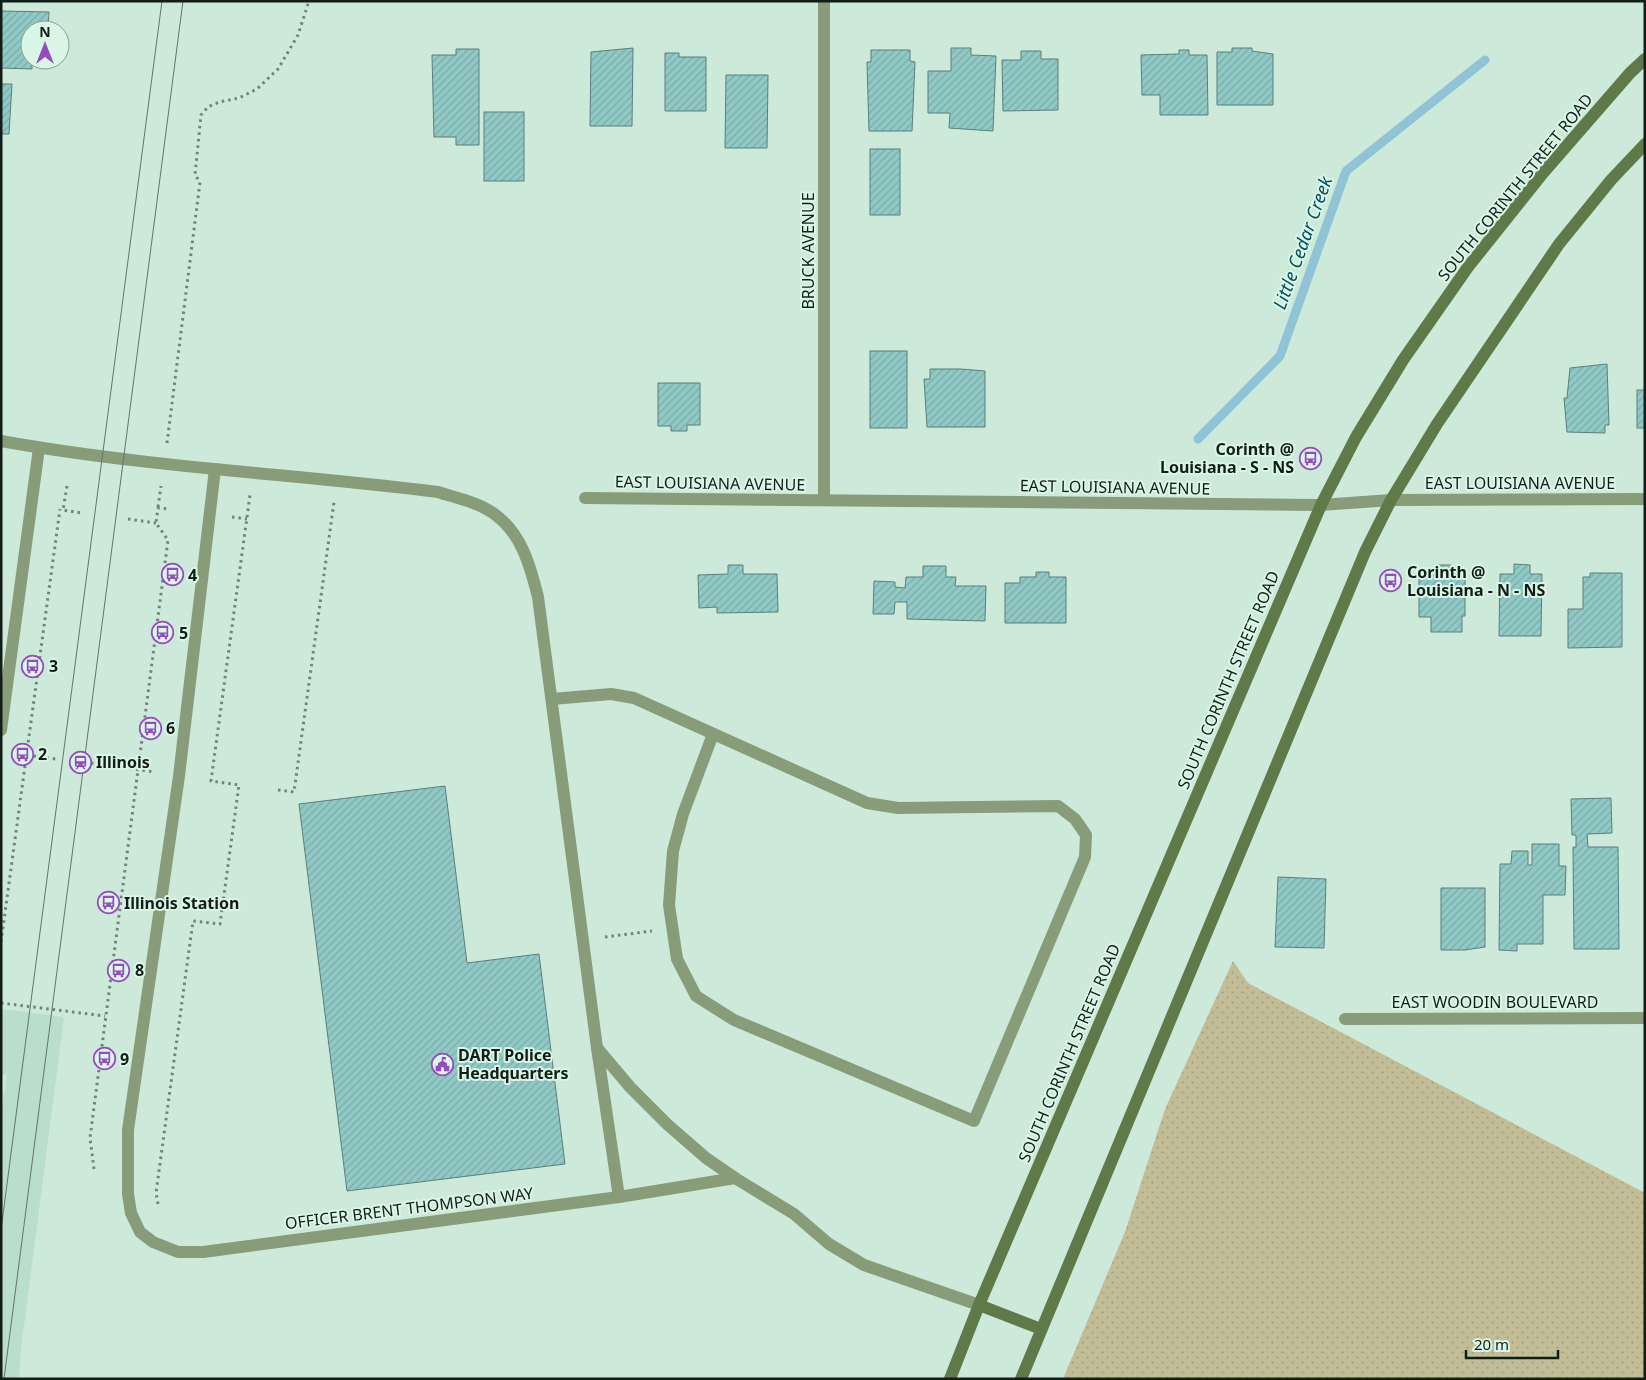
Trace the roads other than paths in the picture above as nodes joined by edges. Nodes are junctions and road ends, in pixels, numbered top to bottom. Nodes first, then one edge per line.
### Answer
1 (824, 1) edge
2 (1645, 59) edge
3 (1645, 144) edge
4 (1, 442) edge
5 (39, 448) junction
6 (215, 469) junction
7 (585, 498) dead end
8 (1645, 499) edge
9 (824, 500) junction
10 (1391, 500) junction
11 (1321, 506) junction
12 (552, 699) junction
13 (1, 730) edge
14 (713, 734) junction
15 (1645, 1018) edge
16 (1345, 1019) dead end
17 (597, 1048) junction
18 (735, 1178) junction
19 (619, 1197) junction
20 (980, 1305) junction
21 (1041, 1329) junction
22 (950, 1379) edge
23 (1021, 1379) edge

1 - 9 street, BRUCK AVENUE
2 - 11 main road, SOUTH CORINTH STREET ROAD
3 - 10 main road
4 - 5 street
5 - 6 street
5 - 13 street
6 - 12 street
6 - 19 street, OFFICER BRENT THOMPSON WAY
7 - 9 street, EAST LOUISIANA AVENUE
8 - 10 street, EAST LOUISIANA AVENUE
9 - 11 street, EAST LOUISIANA AVENUE
10 - 11 street, EAST LOUISIANA AVENUE
10 - 21 main road
11 - 20 main road, SOUTH CORINTH STREET ROAD
12 - 14 street
12 - 17 street
14 - 14 street
15 - 16 street, EAST WOODIN BOULEVARD
17 - 18 street
17 - 19 street
18 - 19 street, OFFICER BRENT THOMPSON WAY
18 - 20 street
20 - 21 main road
20 - 22 main road, SOUTH CORINTH STREET ROAD
21 - 23 main road

